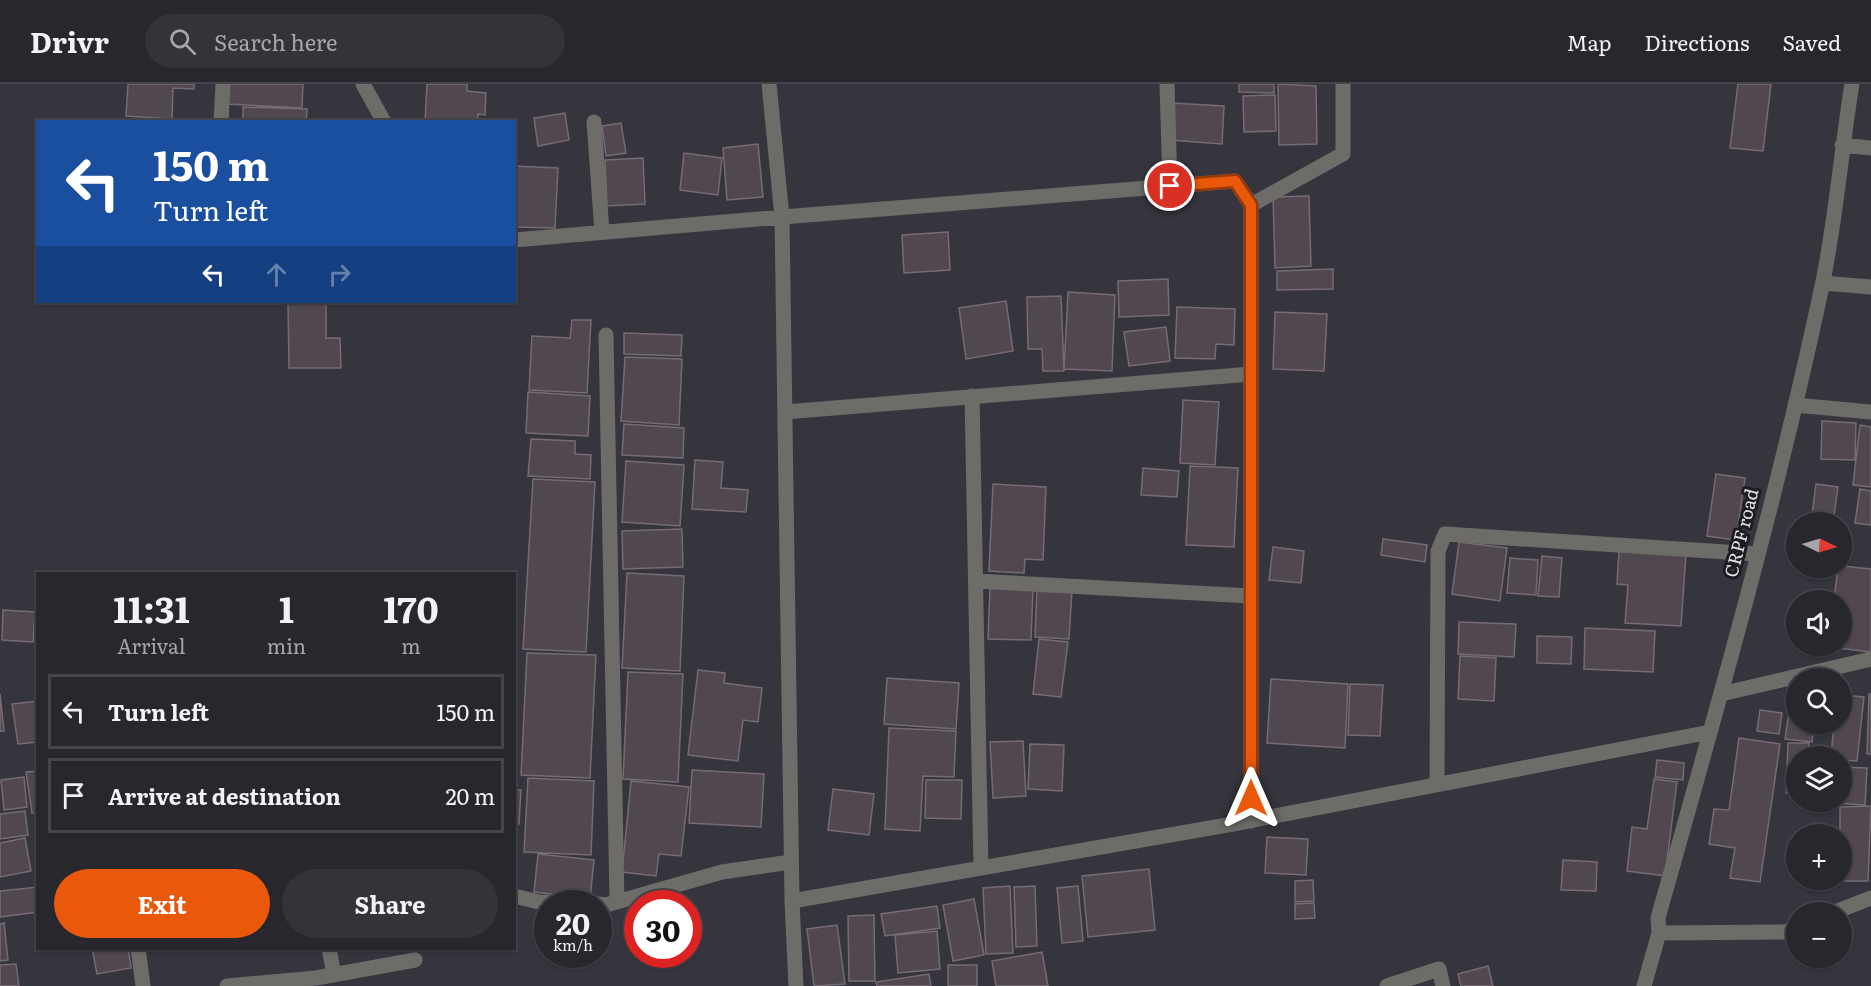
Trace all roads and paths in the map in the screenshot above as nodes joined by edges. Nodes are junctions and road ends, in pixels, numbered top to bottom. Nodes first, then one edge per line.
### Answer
1 (223, 84) edge
2 (363, 84) edge
3 (769, 84) edge
4 (1167, 84) edge
5 (1343, 84) edge
6 (1852, 84) edge
7 (221, 120) edge
8 (383, 120) edge
9 (594, 122) dead end
10 (1842, 145) junction
11 (1871, 148) edge
12 (1170, 186) junction
13 (1251, 205) junction
14 (782, 217) junction
15 (602, 232) junction
16 (516, 240) edge
17 (1822, 283) junction
18 (1871, 287) edge
19 (606, 334) dead end
20 (1251, 374) junction
21 (972, 396) junction
22 (1795, 405) junction
23 (785, 412) junction
24 (1871, 412) edge
25 (1757, 554) junction
26 (976, 581) junction
27 (1251, 596) junction
28 (1871, 659) edge
29 (1721, 694) junction
30 (1710, 732) junction
31 (1437, 784) junction
32 (1251, 821) junction
33 (791, 862) junction
34 (981, 868) junction
35 (516, 896) edge
36 (1871, 898) edge
37 (534, 901) edge
38 (792, 901) junction
39 (617, 902) junction
40 (612, 903) edge
41 (1852, 905) edge
42 (1786, 932) edge
43 (1659, 933) junction
44 (138, 950) edge
45 (329, 950) edge
46 (415, 960) dead end
47 (334, 975) junction
48 (142, 986) edge
49 (227, 986) edge
50 (796, 986) edge
51 (1387, 986) edge
52 (1443, 986) edge
53 (1644, 986) edge

1 - 7 street
2 - 8 street
3 - 14 street
4 - 12 street
5 - 13 street
6 - 10 street, CRPF road
9 - 15 street
10 - 11 street
10 - 17 street, CRPF road
12 - 13 street
12 - 14 street
13 - 20 street
14 - 15 street
14 - 23 street
15 - 16 street
17 - 18 street
17 - 22 street, CRPF road
19 - 39 street
20 - 21 street
20 - 27 street
21 - 23 street
21 - 26 street
22 - 24 street
22 - 25 street, CRPF road
23 - 33 street
25 - 29 street, CRPF road
25 - 31 street
26 - 27 street
26 - 34 street
27 - 32 street
28 - 29 street
29 - 30 street, CRPF road
30 - 31 street
30 - 43 street, CRPF road
31 - 32 street
32 - 34 street
33 - 38 street
33 - 39 street
34 - 38 street
35 - 37 street
36 - 41 street
38 - 50 street
39 - 40 street
42 - 43 street
43 - 53 street, CRPF road
44 - 48 street
45 - 47 street
46 - 47 street
47 - 49 street
51 - 52 street

